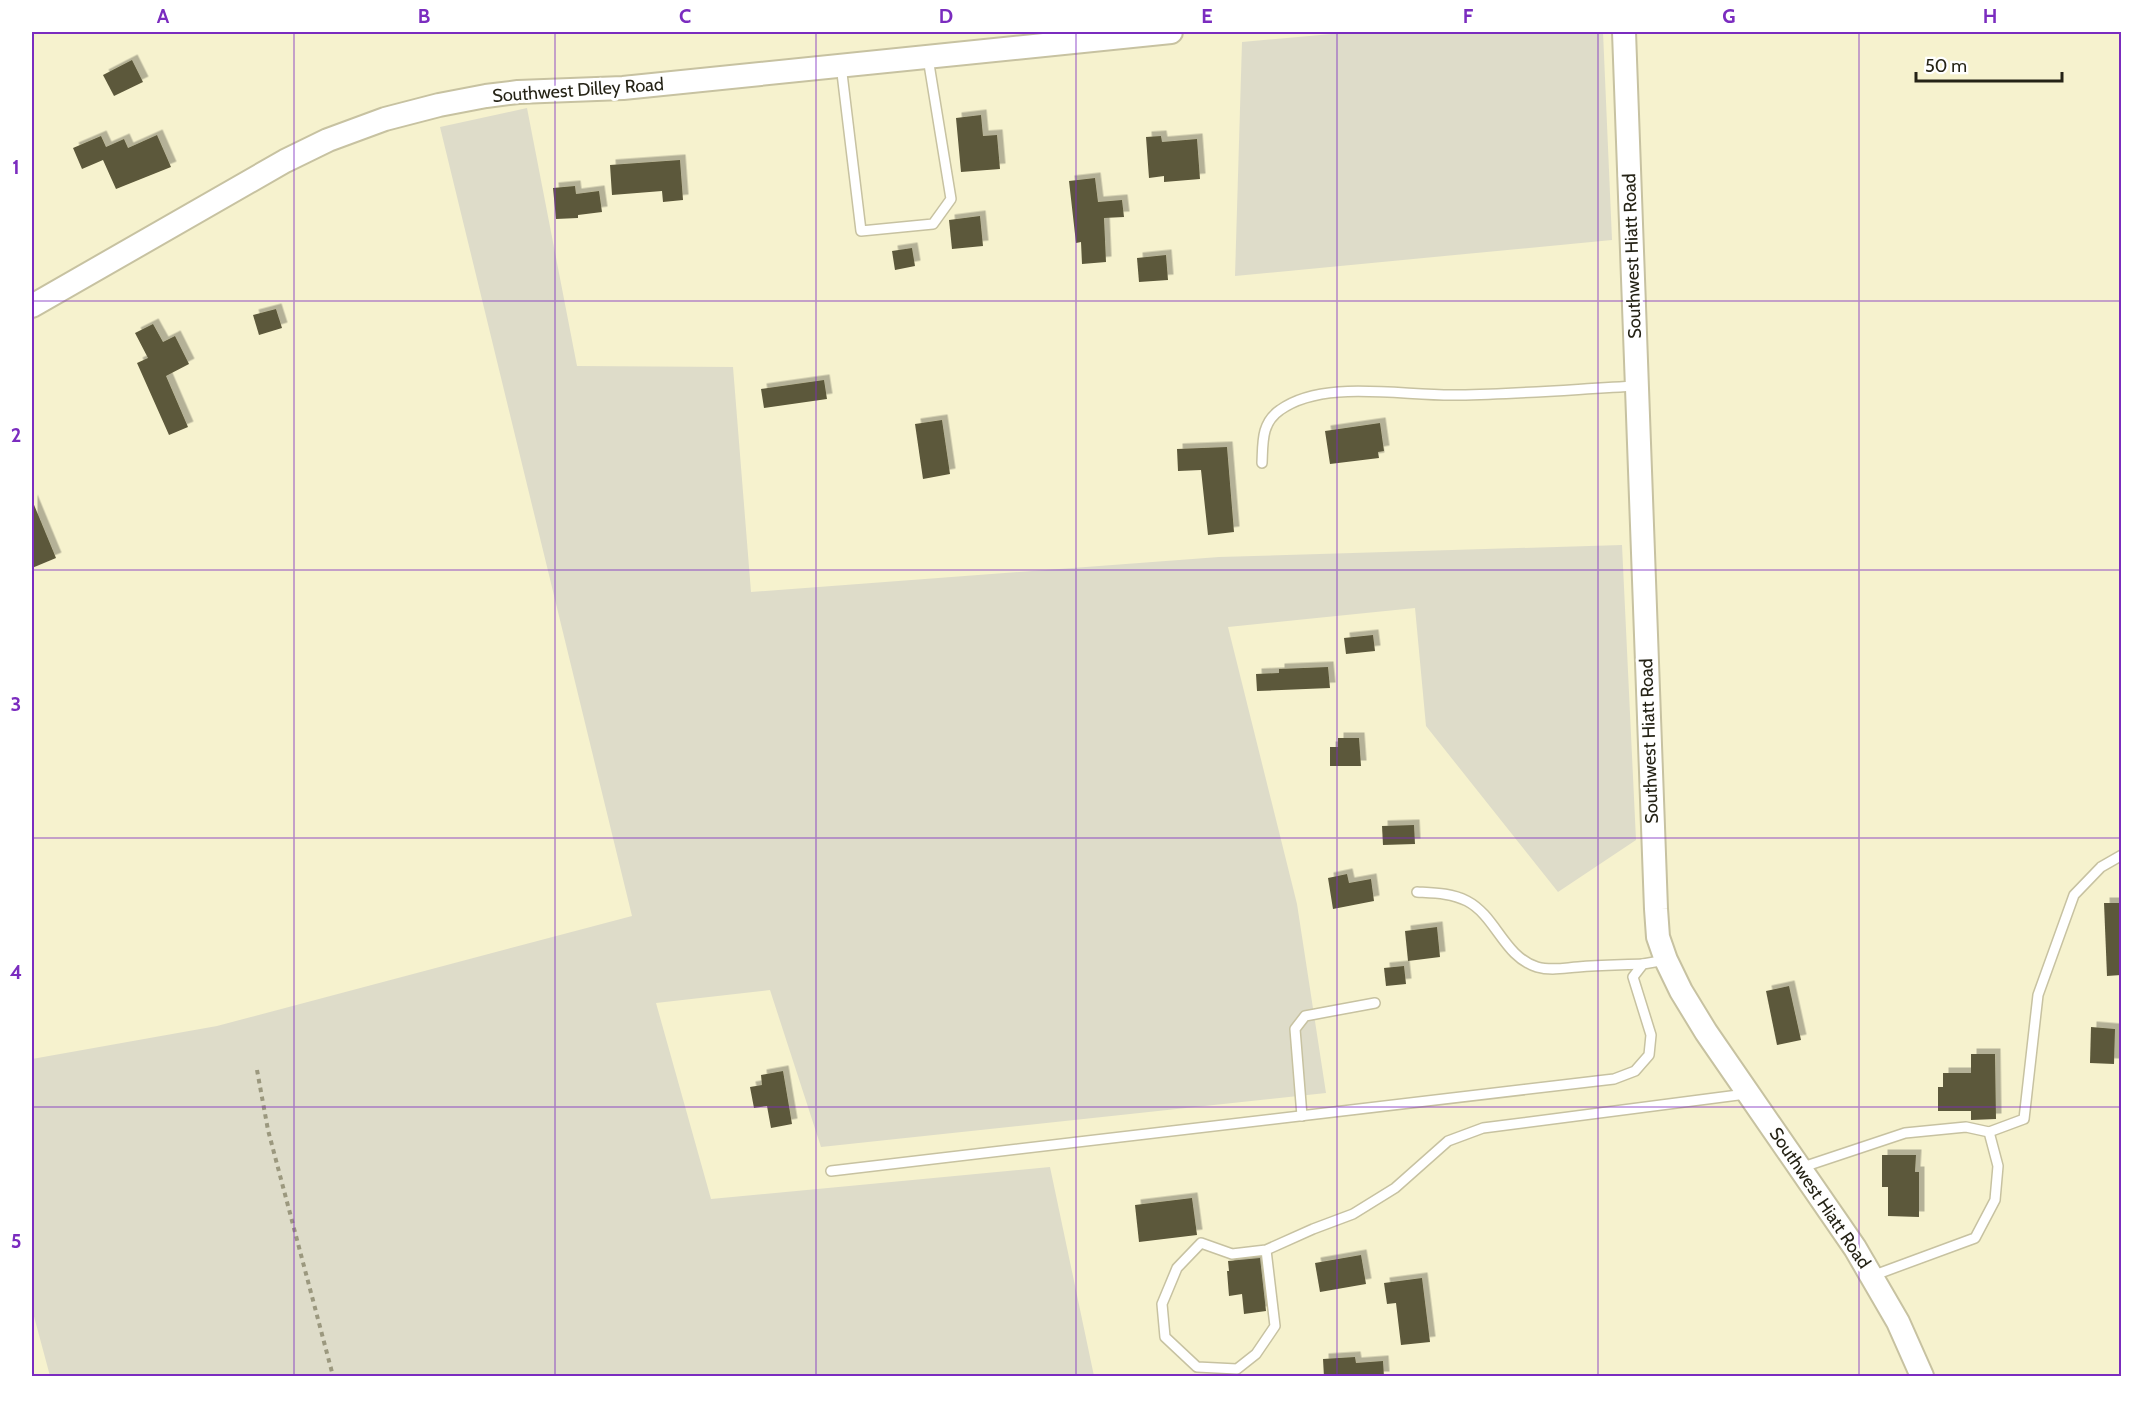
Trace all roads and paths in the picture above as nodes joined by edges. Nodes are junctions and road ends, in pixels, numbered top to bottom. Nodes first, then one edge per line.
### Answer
1 (1171, 32) edge
2 (1624, 32) edge
3 (928, 56) junction
4 (841, 65) junction
5 (32, 306) edge
6 (1637, 386) junction
7 (1262, 463) dead end
8 (2121, 855) edge
9 (1417, 892) dead end
10 (1666, 960) junction
11 (1643, 964) junction
12 (1375, 1003) dead end
13 (257, 1070) dead end
14 (1749, 1093) junction
15 (1302, 1116) junction
16 (1989, 1132) junction
17 (1800, 1168) junction
18 (831, 1172) dead end
19 (1266, 1250) junction
20 (1872, 1276) junction
21 (333, 1377) edge
22 (1922, 1377) edge

1 - 3 street, Southwest Dilley Road
2 - 6 street, Southwest Hiatt Road
3 - 4 street, Southwest Dilley Road
3 - 4 lane
4 - 5 street, Southwest Dilley Road
6 - 7 lane
6 - 10 street, Southwest Hiatt Road
8 - 16 lane
9 - 11 lane
10 - 11 lane
10 - 14 street, Southwest Hiatt Road
11 - 15 lane
12 - 15 lane
13 - 21 path
14 - 17 street, Southwest Hiatt Road
14 - 19 lane
15 - 18 lane
16 - 17 lane
16 - 20 lane
17 - 20 street, Southwest Hiatt Road
19 - 19 lane
20 - 22 street, Southwest Hiatt Road

